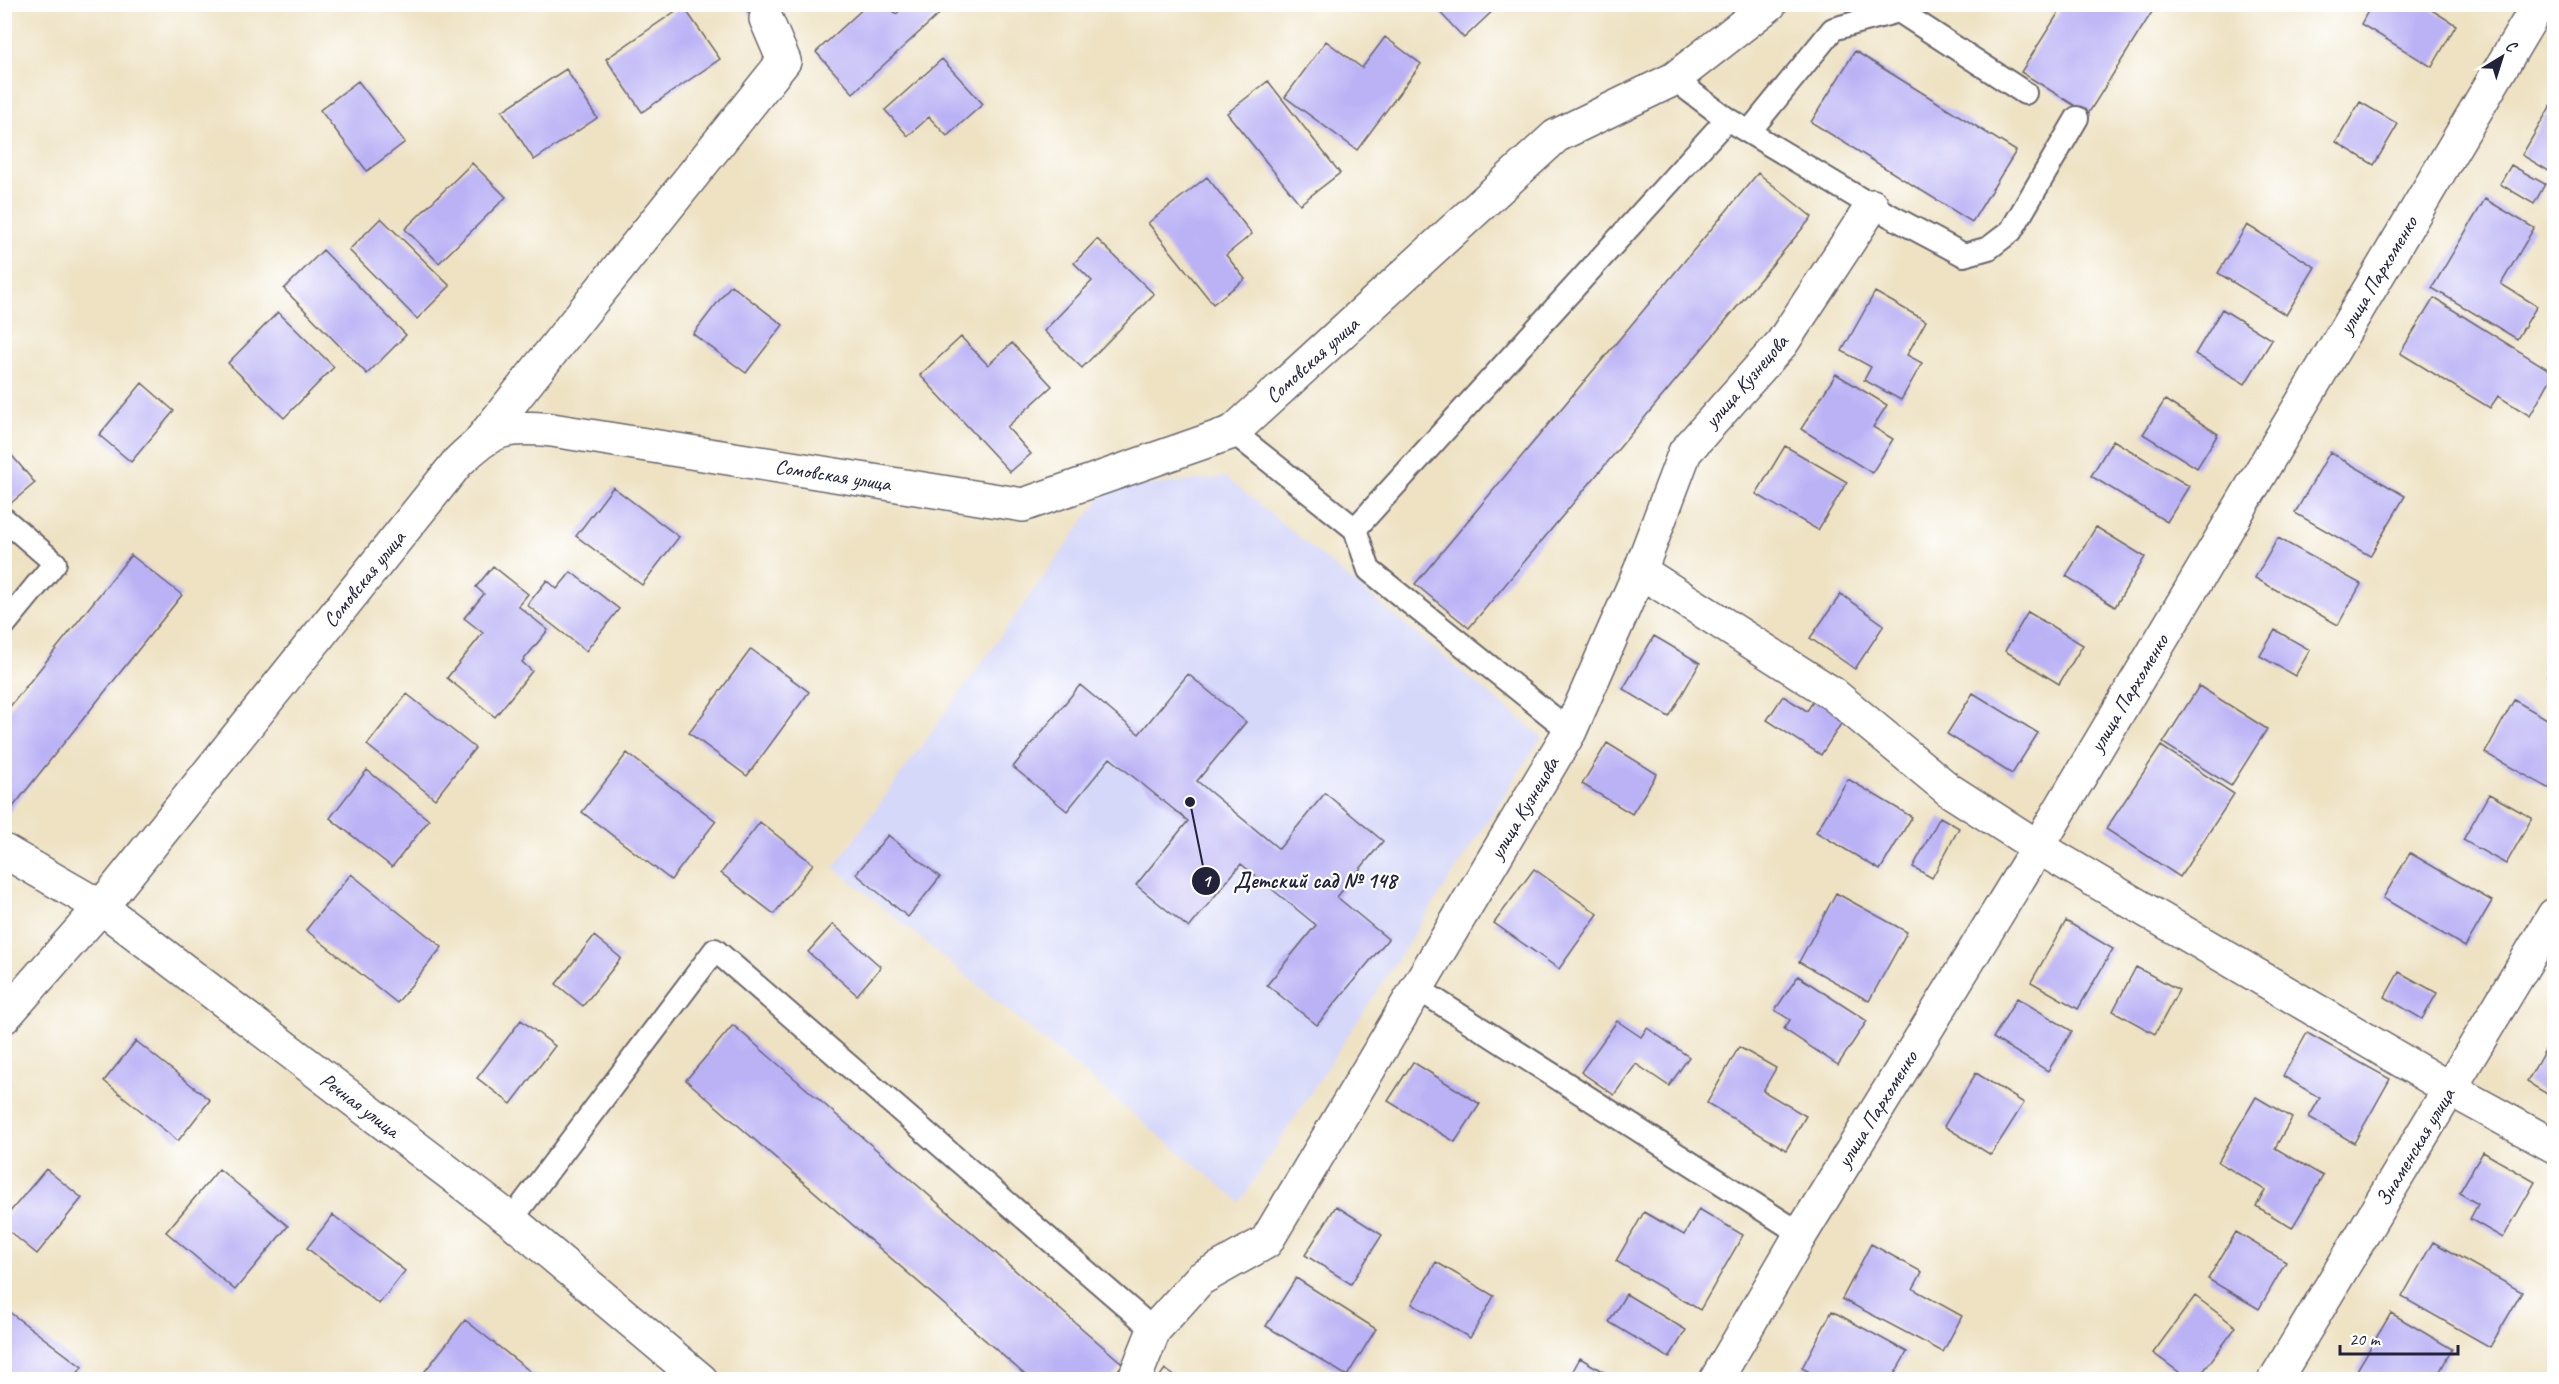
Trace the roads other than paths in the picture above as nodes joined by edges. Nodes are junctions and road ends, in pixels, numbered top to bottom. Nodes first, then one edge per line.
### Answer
1 (1770, 4) edge
2 (2538, 4) edge
3 (765, 19) dead end
4 (1674, 79) junction
5 (2025, 93) dead end
6 (2077, 118) dead end
7 (1728, 119) junction
8 (1749, 132) junction
9 (1872, 206) junction
10 (526, 383) junction
11 (526, 428) junction
12 (1233, 432) junction
13 (481, 440) junction
14 (4, 519) edge
15 (1355, 529) junction
16 (1640, 571) junction
17 (4, 625) edge
18 (1570, 731) junction
19 (2038, 847) junction
20 (4, 851) edge
21 (101, 907) junction
22 (2554, 915) edge
23 (1417, 988) junction
24 (4, 1017) edge
25 (2450, 1089) junction
26 (2554, 1146) edge
27 (511, 1220) junction
28 (1801, 1234) junction
29 (1154, 1330) junction
30 (701, 1380) edge
31 (1134, 1380) edge
32 (1716, 1380) edge
33 (2275, 1380) edge

1 - 4 street, Сомовская улица
2 - 19 street, улица Пархоменко
3 - 10 street
4 - 7 lane
4 - 12 street, Сомовская улица
5 - 8 lane
6 - 9 lane
7 - 8 lane
7 - 15 lane
8 - 9 lane
9 - 16 street, улица Кузнецова
10 - 11 street
10 - 13 street
11 - 12 street, Сомовская улица
11 - 13 street, Сомовская улица
12 - 15 lane
13 - 21 street, Сомовская улица
14 - 17 lane
15 - 18 lane
16 - 18 street, улица Кузнецова
16 - 19 street
18 - 23 street, улица Кузнецова
19 - 25 street
19 - 28 street, улица Пархоменко
20 - 21 street, Речная улица
21 - 24 street, Сомовская улица
21 - 27 street, Речная улица
22 - 25 street, Знаменская улица
23 - 28 lane
23 - 29 street, улица Кузнецова
25 - 26 street
25 - 33 street, Знаменская улица
27 - 29 lane
27 - 30 street, Речная улица
28 - 32 street, улица Пархоменко
29 - 31 street, улица Кузнецова

